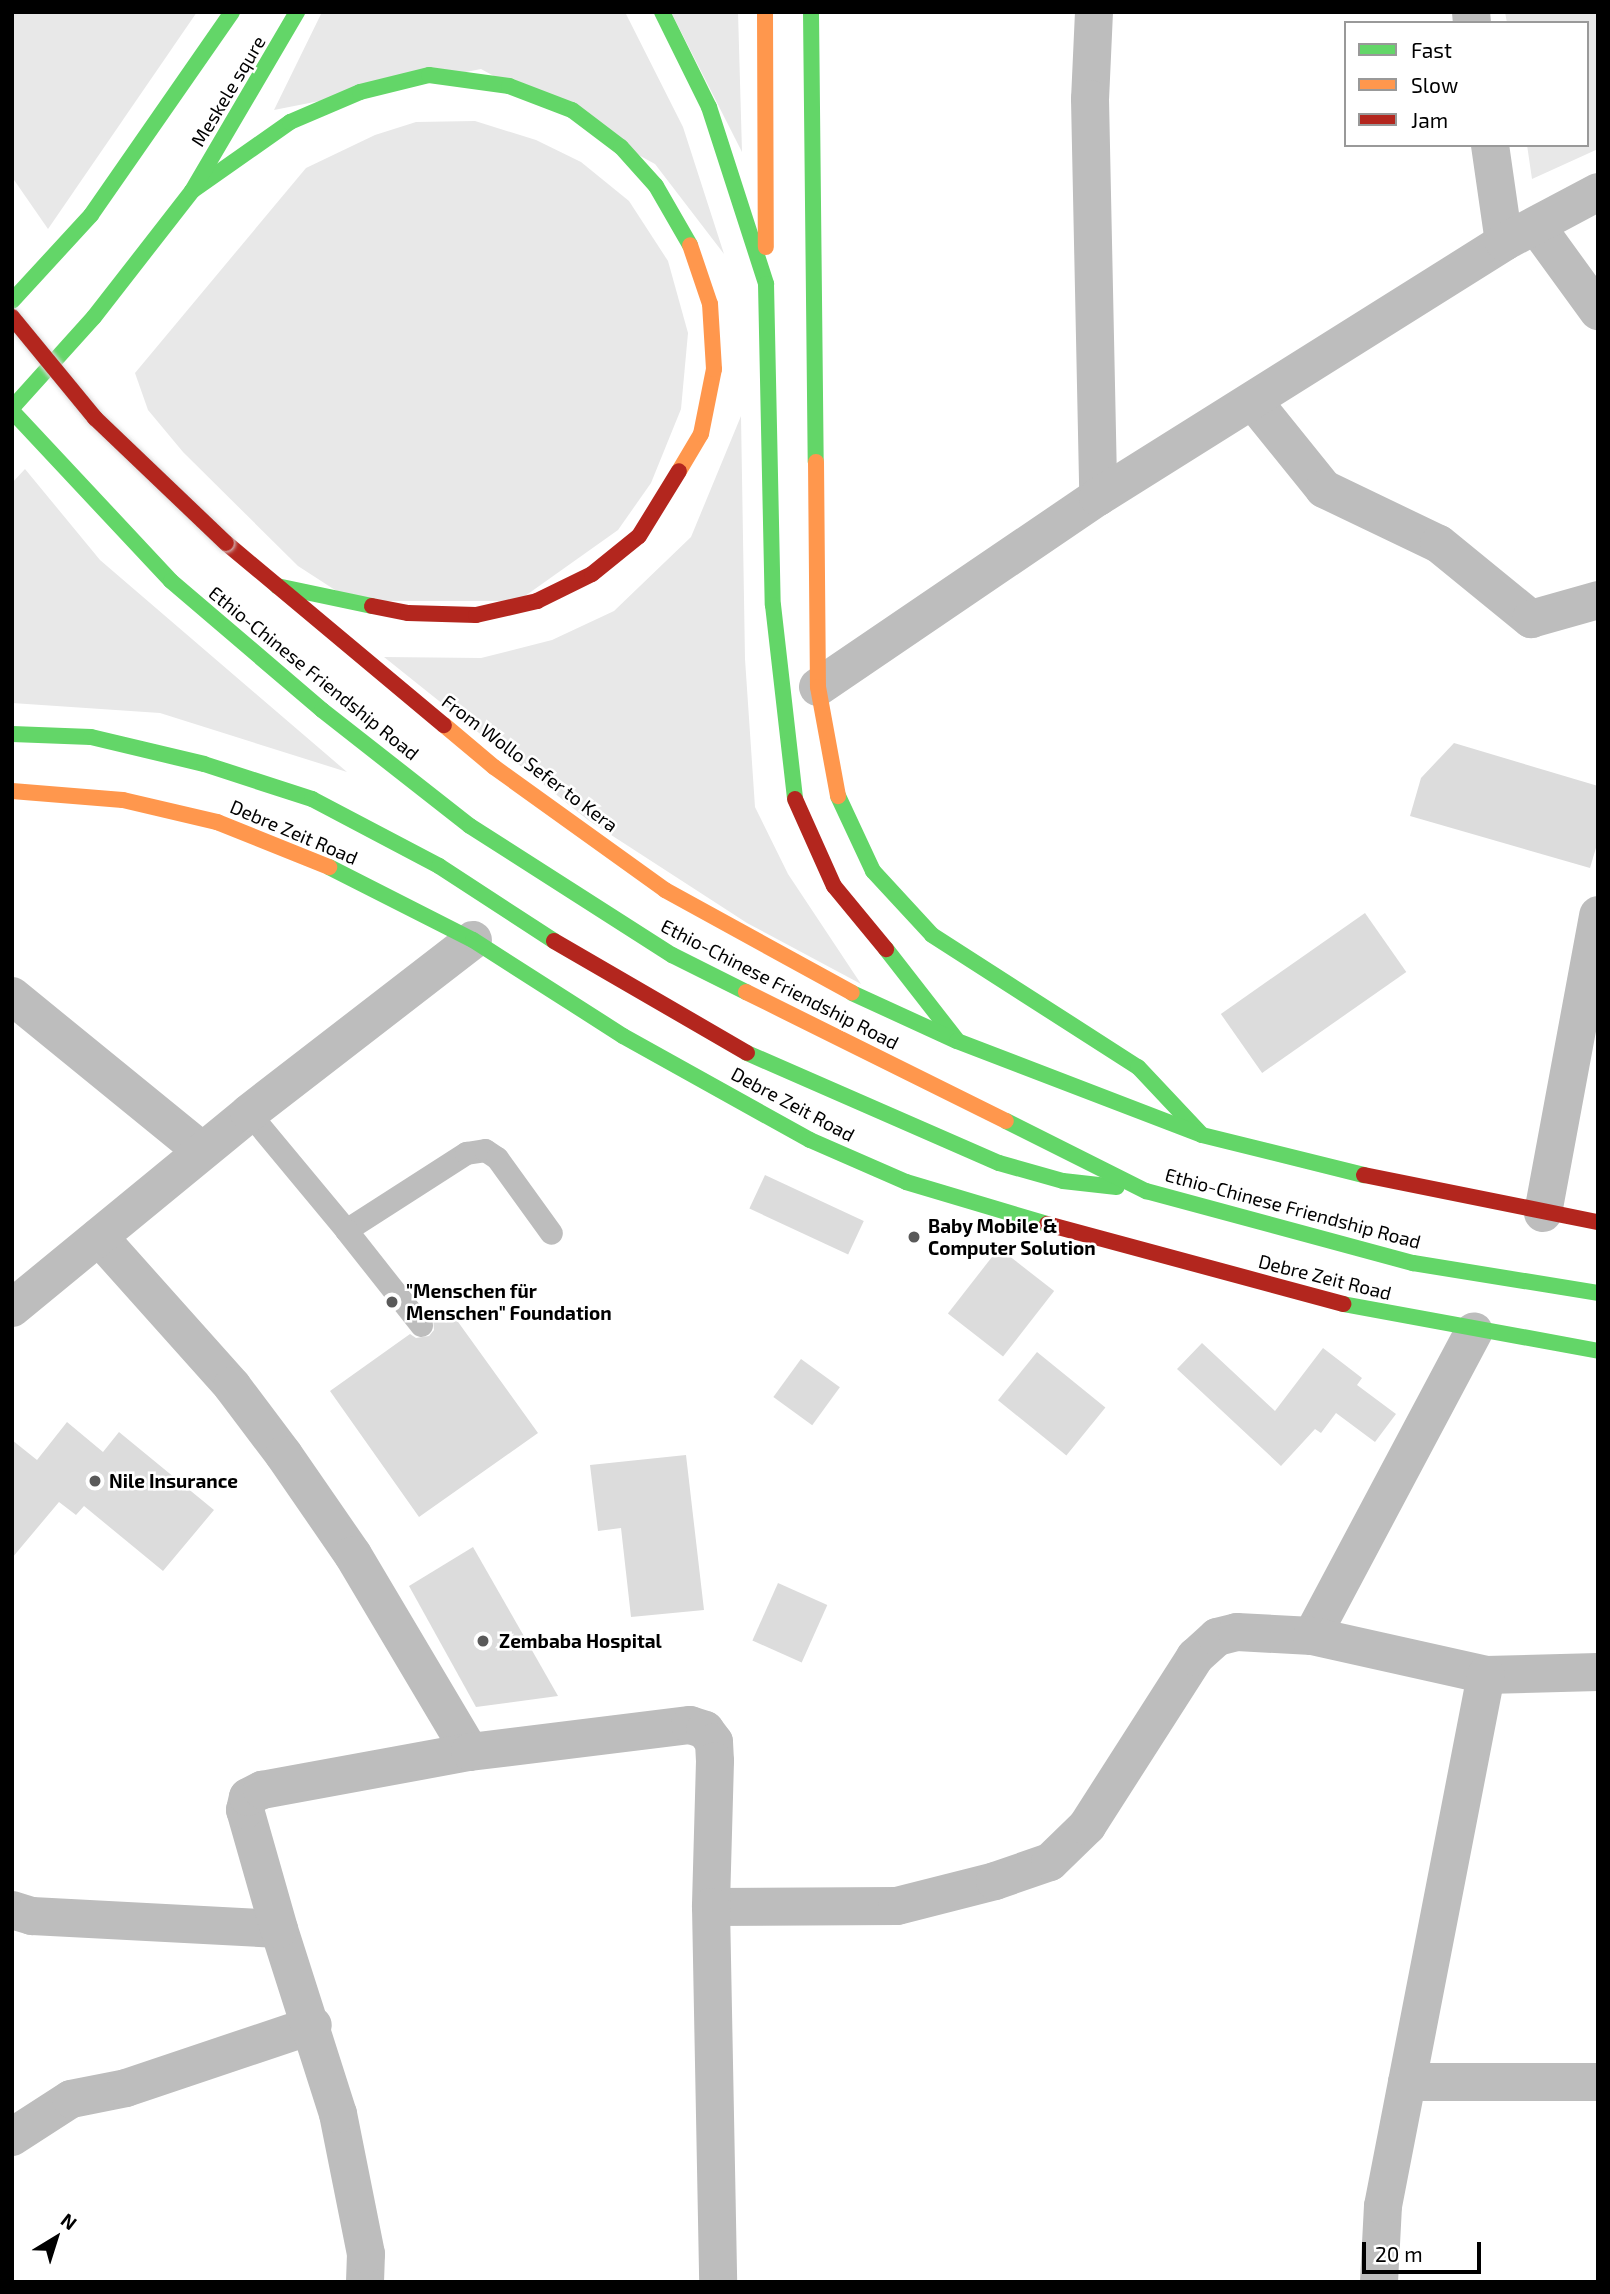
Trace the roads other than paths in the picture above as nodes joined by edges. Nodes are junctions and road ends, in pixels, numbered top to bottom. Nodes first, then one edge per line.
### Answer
1 (232, 12) edge
2 (297, 12) edge
3 (662, 12) edge
4 (765, 12) edge
5 (811, 12) edge
6 (1094, 12) edge
7 (1491, 147) edge
8 (192, 191) junction
9 (1598, 192) edge
10 (1520, 234) junction
11 (766, 285) junction
12 (12, 302) edge
13 (1598, 311) edge
14 (12, 317) edge
15 (1253, 401) junction
16 (12, 410) edge
17 (1098, 497) junction
18 (276, 585) junction
19 (1598, 600) edge
20 (818, 687) junction
21 (12, 734) edge
22 (12, 791) edge
23 (1598, 915) edge
24 (474, 940) junction
25 (12, 996) edge
26 (957, 1041) junction
27 (250, 1113) junction
28 (1202, 1135) junction
29 (202, 1152) junction
30 (1146, 1191) junction
31 (1543, 1213) junction
32 (1598, 1222) edge
33 (346, 1230) junction
34 (551, 1233) dead end
35 (99, 1237) junction
36 (1598, 1293) edge
37 (14, 1303) edge
38 (421, 1325) dead end
39 (1474, 1331) junction
40 (1598, 1351) edge
41 (1312, 1636) junction
42 (1598, 1672) edge
43 (1486, 1675) junction
44 (470, 1752) junction
45 (711, 1907) junction
46 (12, 1910) edge
47 (279, 1929) junction
48 (313, 2025) junction
49 (1407, 2082) junction
50 (1598, 2082) edge
51 (12, 2137) edge
52 (365, 2282) edge
53 (718, 2282) edge
54 (1378, 2282) edge

1 - 12 main road
2 - 8 main road, Meskele squre
3 - 11 main road
4 - 11 main road
5 - 20 main road
6 - 17 street
7 - 10 street
8 - 16 main road
8 - 18 main road
9 - 10 street
10 - 13 street
10 - 15 street
11 - 26 main road
14 - 18 main road, From Wollo Sefer to Kera, bridge
15 - 17 street
15 - 19 street
16 - 30 main road, Ethio-Chinese Friendship Road
17 - 20 street
18 - 26 main road, From Wollo Sefer to Kera
20 - 28 main road
21 - 30 main road
22 - 24 main road, Debre Zeit Road
23 - 31 street
24 - 27 street
24 - 39 main road, Debre Zeit Road
25 - 29 street
26 - 28 main road, From Wollo Sefer to Kera
27 - 29 street
27 - 33 lane
28 - 31 main road
29 - 35 street
30 - 36 main road, Ethio-Chinese Friendship Road
31 - 32 main road
33 - 34 lane
33 - 38 lane
35 - 37 street
35 - 44 street
39 - 40 main road, Debre Zeit Road
39 - 41 street
41 - 43 street
41 - 45 street
42 - 43 street
43 - 49 street
44 - 45 street
44 - 47 street
45 - 53 street
46 - 47 street
47 - 48 street
48 - 51 street
48 - 52 street
49 - 50 street
49 - 54 street

